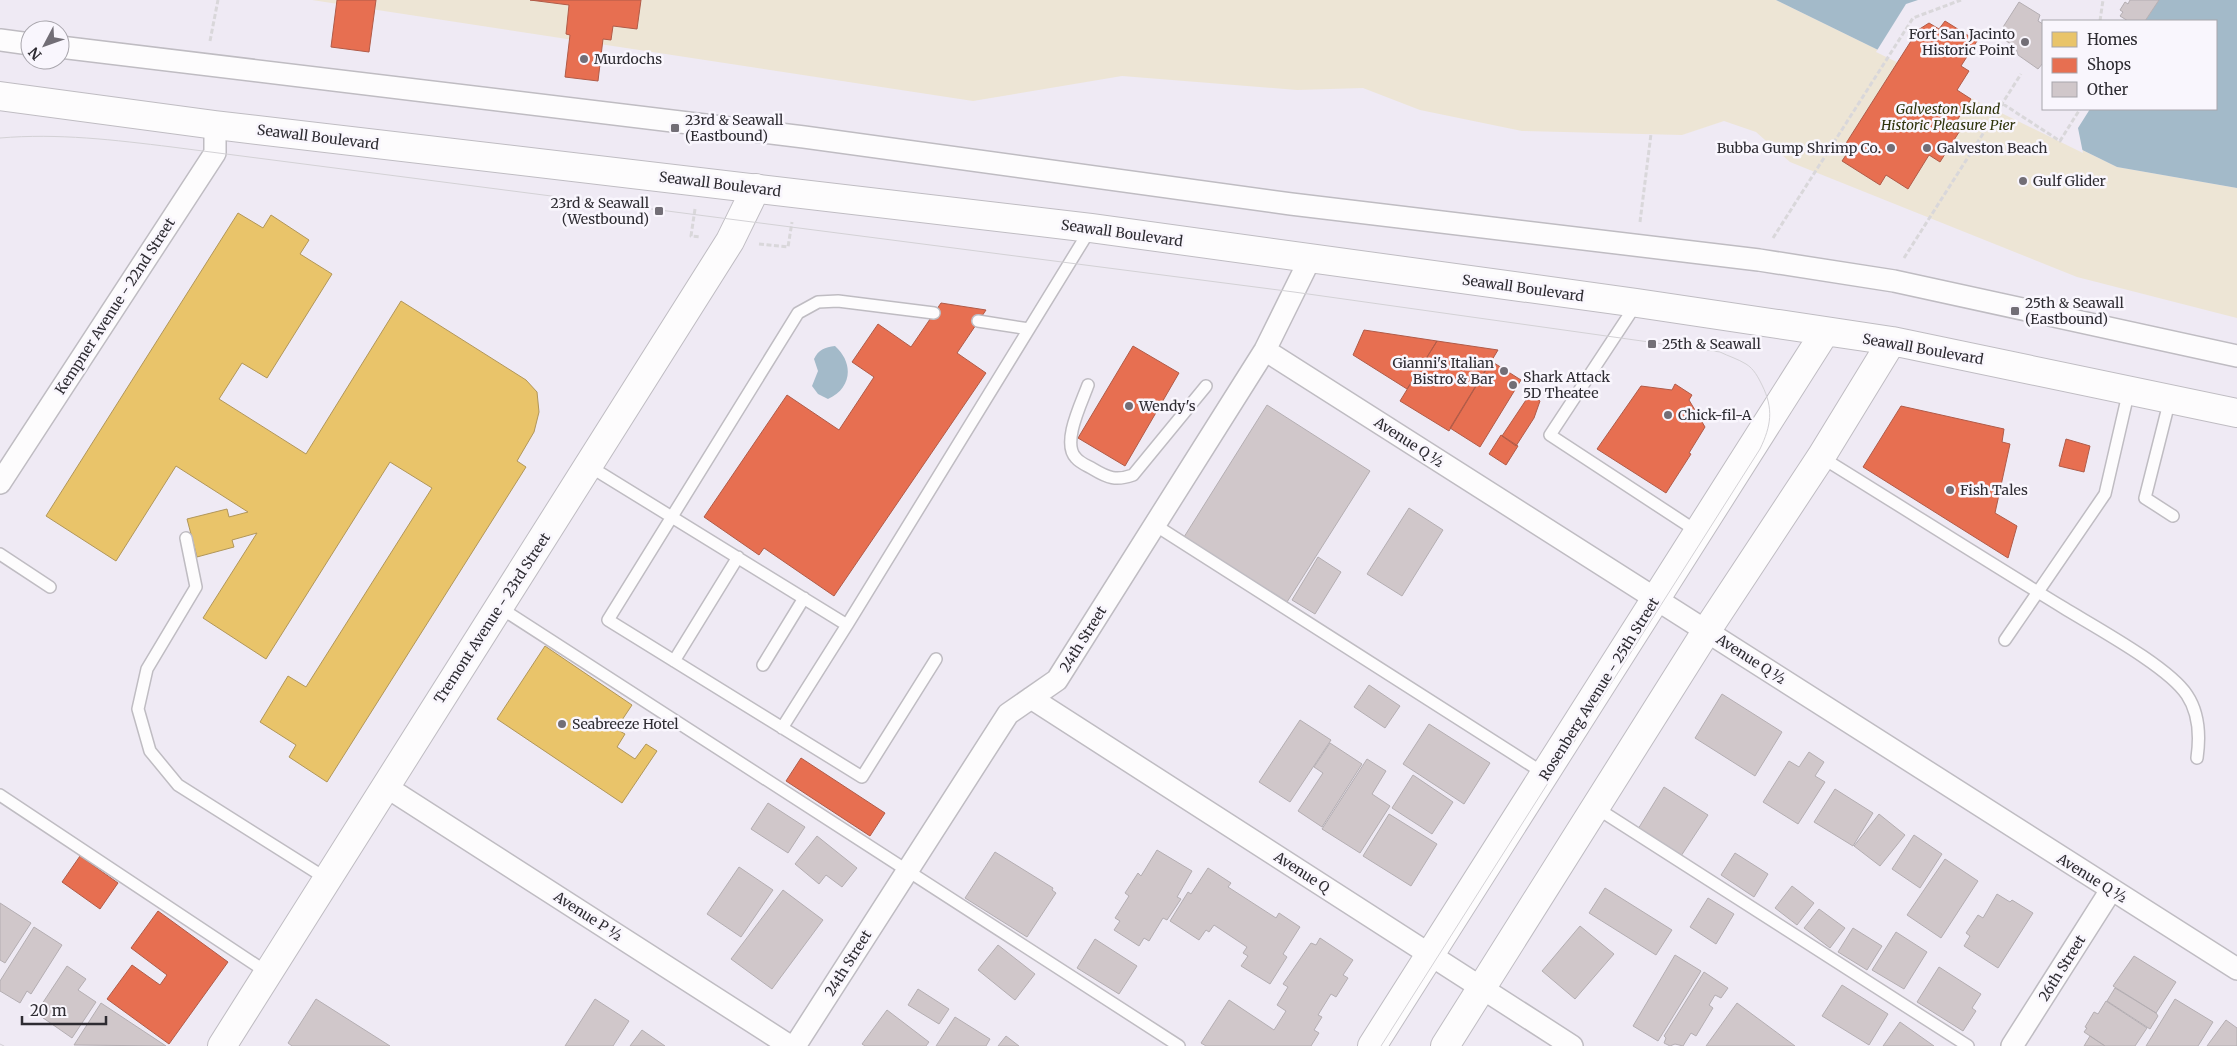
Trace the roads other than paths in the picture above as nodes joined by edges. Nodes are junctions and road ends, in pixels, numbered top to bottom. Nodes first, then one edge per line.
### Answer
1 (0, 40) edge
2 (20, 43) edge
3 (70, 49) edge
4 (0, 96) edge
5 (215, 125) junction
6 (756, 188) junction
7 (1091, 228) junction
8 (1310, 259) junction
9 (1636, 304) junction
10 (934, 312) dead end
11 (978, 321) dead end
12 (1029, 329) junction
13 (1825, 332) junction
14 (1892, 341) junction
15 (1265, 350) junction
16 (2237, 356) edge
17 (1088, 385) dead end
18 (1206, 386) dead end
19 (2129, 390) junction
20 (2170, 398) junction
21 (2237, 413) edge
22 (1821, 457) junction
23 (589, 466) junction
24 (0, 483) edge
25 (672, 516) junction
26 (2173, 516) dead end
27 (1155, 525) junction
28 (1698, 532) junction
29 (186, 538) dead end
30 (0, 554) edge
31 (738, 557) junction
32 (50, 587) dead end
33 (2039, 593) junction
34 (804, 598) junction
35 (1656, 599) junction
36 (499, 607) junction
37 (847, 625) junction
38 (1707, 630) junction
39 (2005, 640) dead end
40 (936, 659) dead end
41 (674, 661) junction
42 (763, 665) dead end
43 (1032, 698) junction
44 (782, 728) junction
45 (2196, 758) dead end
46 (1545, 774) junction
47 (385, 786) junction
48 (0, 795) edge
49 (1595, 806) junction
50 (907, 870) junction
51 (327, 879) junction
52 (2111, 890) junction
53 (1430, 954) junction
54 (2237, 969) edge
55 (268, 973) junction
56 (1482, 989) junction
57 (222, 1046) edge
58 (790, 1046) edge
59 (795, 1046) edge
60 (1179, 1046) edge
61 (1372, 1046) edge
62 (1445, 1046) edge
63 (1572, 1046) edge
64 (1968, 1046) edge
65 (2012, 1046) edge

1 - 2 street
3 - 16 street
4 - 5 main road, Seawall Boulevard
5 - 6 main road, Seawall Boulevard
5 - 24 street, Kempner Avenue - 22nd Street
6 - 7 main road, Seawall Boulevard
6 - 23 main road, Tremont Avenue - 23rd Street
7 - 8 main road, Seawall Boulevard
7 - 12 lane
8 - 9 main road, Seawall Boulevard
8 - 15 street, 24th Street
9 - 13 main road, Seawall Boulevard
9 - 28 lane
10 - 25 lane
11 - 12 lane
12 - 37 lane
13 - 14 main road, Seawall Boulevard
13 - 28 main road, Rosenberg Avenue - 25th Street
14 - 19 main road, Seawall Boulevard
14 - 22 main road
15 - 27 street, 24th Street
15 - 35 street, Avenue Q ½
17 - 18 lane
19 - 20 main road, Seawall Boulevard
19 - 33 lane
20 - 21 main road, Seawall Boulevard
20 - 26 lane
22 - 33 lane
22 - 38 main road
23 - 25 lane
23 - 36 main road, Tremont Avenue - 23rd Street
25 - 31 lane
25 - 41 lane
27 - 43 street, 24th Street
27 - 46 lane
28 - 35 main road, Rosenberg Avenue - 25th Street
29 - 51 lane
30 - 32 lane
31 - 34 lane
31 - 41 lane
33 - 39 lane
33 - 45 lane
34 - 37 lane
34 - 42 lane
35 - 38 street, Avenue Q ½
35 - 46 main road, Rosenberg Avenue - 25th Street
36 - 47 main road, Tremont Avenue - 23rd Street
36 - 50 lane
37 - 44 lane
38 - 49 main road
38 - 52 street, Avenue Q ½
40 - 44 lane
41 - 44 lane
43 - 50 street, 24th Street
43 - 53 street, Avenue Q
46 - 53 main road, Rosenberg Avenue - 25th Street
47 - 51 main road, Tremont Avenue - 23rd Street
47 - 58 street, Avenue P ½
48 - 55 lane
49 - 56 main road
49 - 64 lane
50 - 59 street, 24th Street
50 - 60 lane
51 - 55 main road, Tremont Avenue - 23rd Street
52 - 54 street, Avenue Q ½
52 - 65 street, 26th Street
53 - 56 street, Avenue Q
53 - 61 main road, Rosenberg Avenue - 25th Street
55 - 57 main road, Tremont Avenue - 23rd Street
56 - 62 main road
56 - 63 street, Avenue Q

